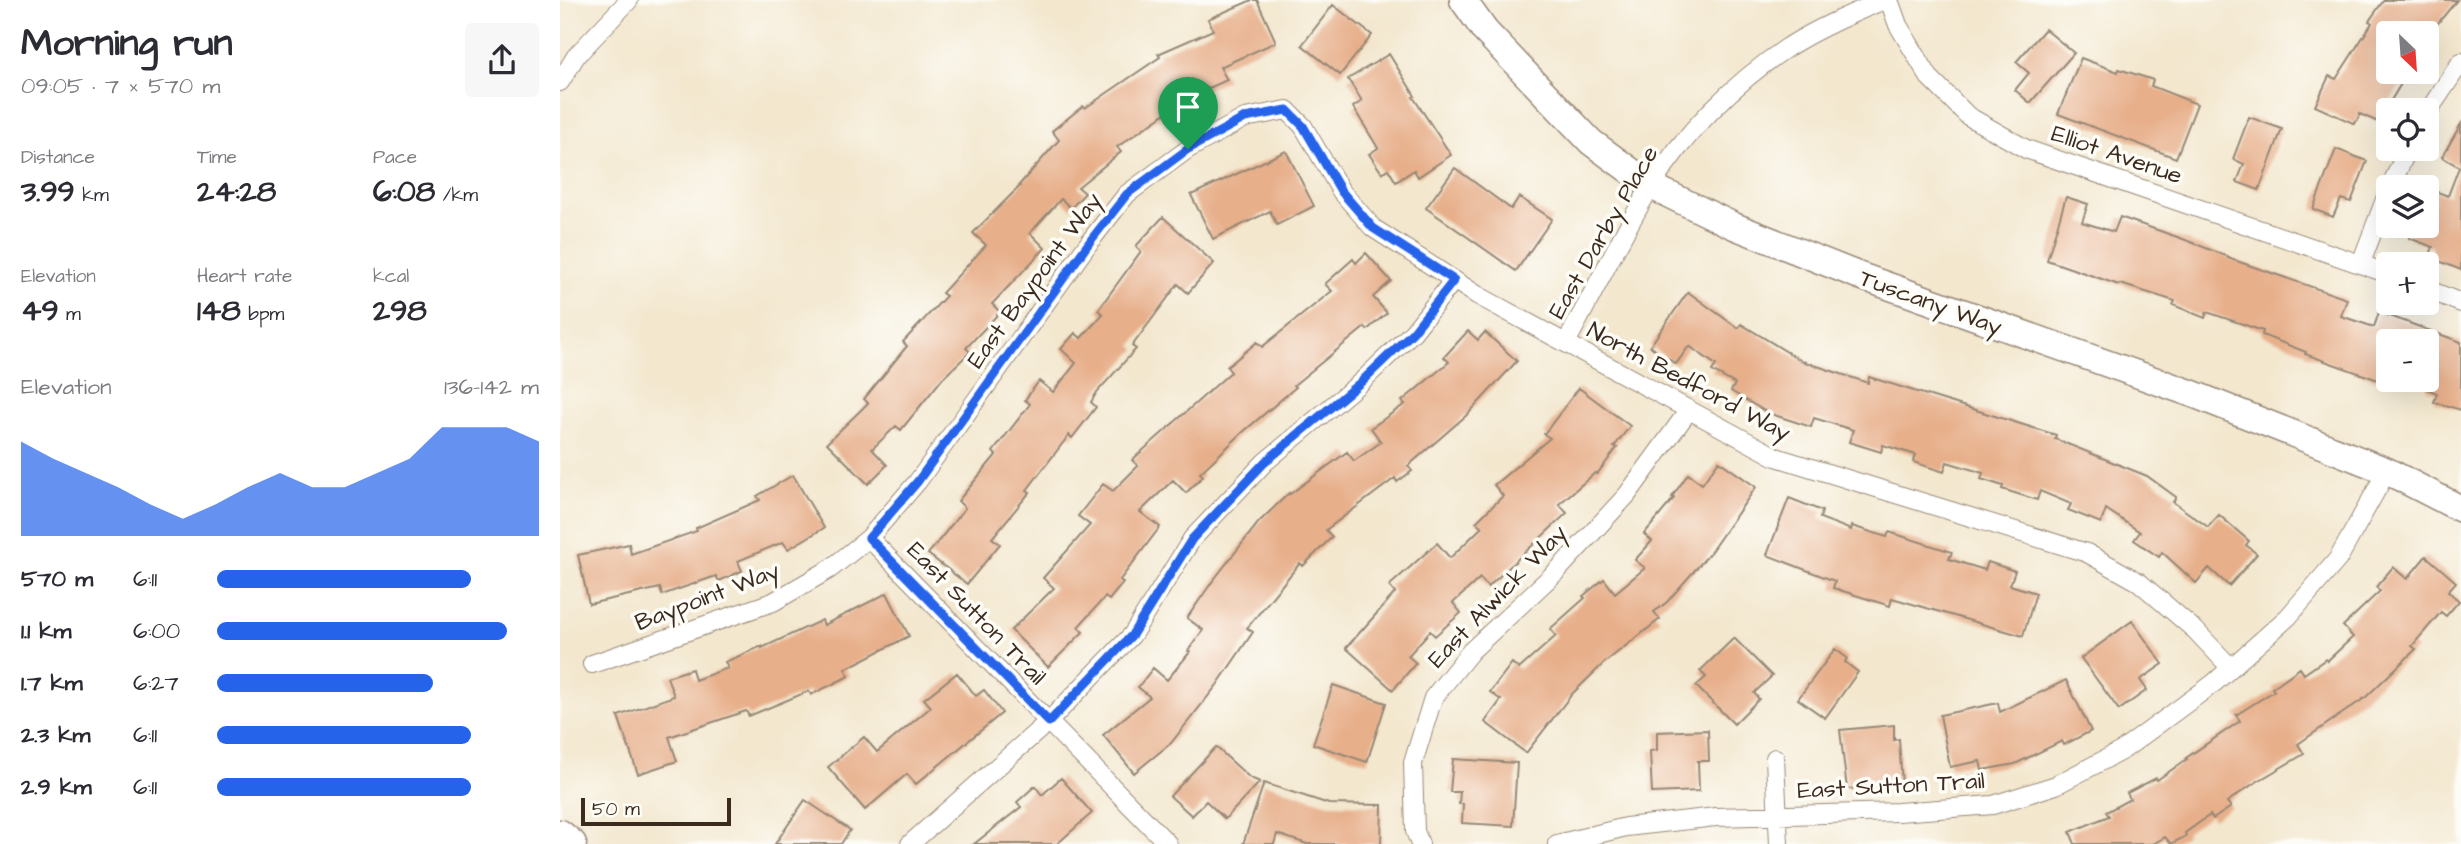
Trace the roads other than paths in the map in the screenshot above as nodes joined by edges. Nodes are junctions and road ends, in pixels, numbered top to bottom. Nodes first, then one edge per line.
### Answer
1 (629, 0) edge
2 (1463, 0) edge
3 (1886, 0) edge
4 (2461, 62) edge
5 (560, 82) edge
6 (2437, 98) edge
7 (1287, 110) joint
8 (1651, 186) junction
9 (2376, 223) edge
10 (2361, 263) junction
11 (2376, 269) edge
12 (1454, 280) junction
13 (2439, 294) edge
14 (2461, 303) edge
15 (1566, 343) junction
16 (1689, 410) junction
17 (2387, 471) junction
18 (2461, 509) edge
19 (869, 538) junction
20 (592, 664) dead end
21 (2231, 668) junction
22 (1049, 722) junction
23 (1775, 758) dead end
24 (1778, 816) junction
25 (560, 834) edge
26 (572, 844) edge
27 (911, 844) edge
28 (1168, 844) edge
29 (1420, 844) edge
30 (1557, 844) edge
31 (1779, 844) edge

1 - 5 street
2 - 8 street, Tuscany Way
3 - 8 street, East Darby Place
3 - 10 street, Elliot Avenue
4 - 6 street
7 - 12 street, North Bedford Way
7 - 19 street, East Baypoint Way
8 - 15 street, East Darby Place
8 - 17 street, Tuscany Way
9 - 10 street
10 - 11 street, Elliot Avenue
12 - 15 street, North Bedford Way
12 - 22 street
13 - 14 street
15 - 16 street, North Bedford Way
16 - 21 street, North Bedford Way
16 - 29 street, East Alwick Way
17 - 18 street, Tuscany Way
17 - 21 street, East Sutton Trail
19 - 20 street, Baypoint Way
19 - 22 street, East Sutton Trail
21 - 24 street, East Sutton Trail
22 - 27 street
22 - 28 street, East Sutton Trail
23 - 24 street
24 - 30 street, East Sutton Trail
24 - 31 street
25 - 26 main road

